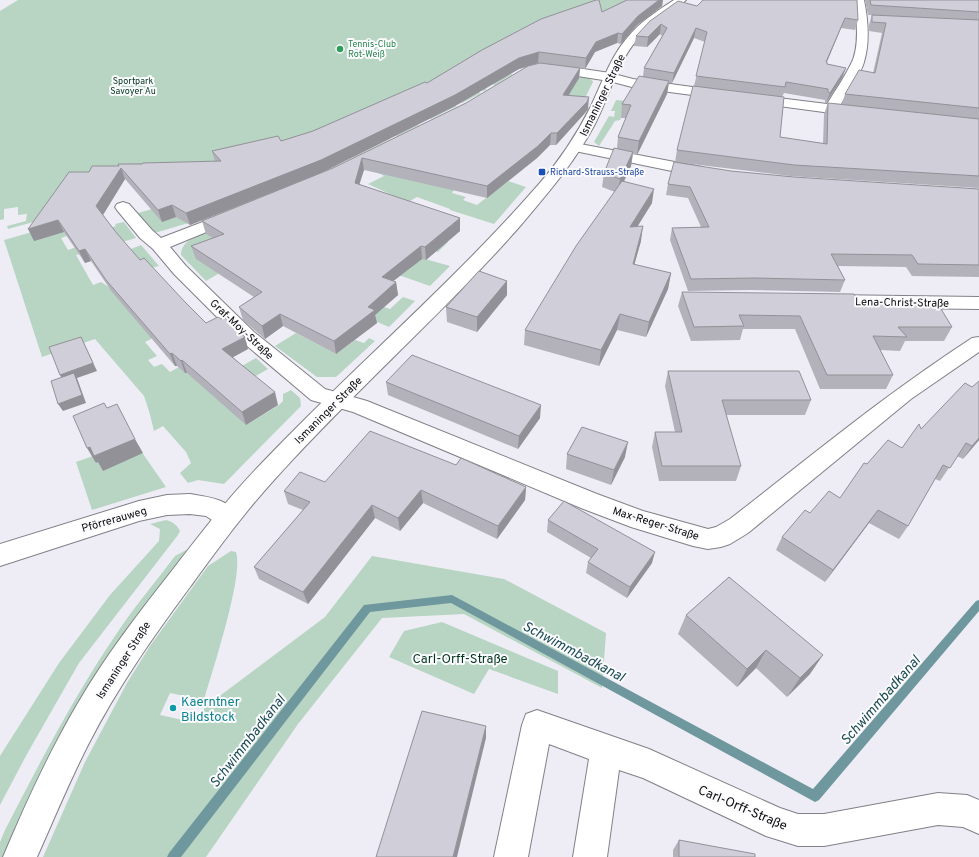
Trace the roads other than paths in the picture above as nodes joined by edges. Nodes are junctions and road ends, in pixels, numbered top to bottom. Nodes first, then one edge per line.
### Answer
1 (681, 0) edge
2 (859, 0) edge
3 (538, 68) edge
4 (610, 77) junction
5 (831, 109) junction
6 (870, 113) edge
7 (575, 148) junction
8 (714, 174) edge
9 (123, 208) dead end
10 (250, 209) edge
11 (159, 245) junction
12 (813, 300) edge
13 (979, 303) edge
14 (979, 343) edge
15 (336, 401) junction
16 (227, 518) junction
17 (0, 555) edge
18 (606, 748) junction
19 (979, 818) edge
20 (20, 857) edge
21 (511, 857) edge
22 (590, 857) edge

1 - 4 street, Ismaninger Straße
2 - 5 street
3 - 4 street
4 - 5 street
4 - 7 street, Ismaninger Straße
5 - 6 street
7 - 8 street
7 - 15 street, Ismaninger Straße
9 - 11 street, Graf-Moy-Straße
10 - 11 street
11 - 15 street, Graf-Moy-Straße
12 - 13 street, Lena-Christ-Straße
14 - 15 street, Max-Reger-Straße
15 - 16 street, Ismaninger Straße
16 - 17 street, Pförrerauweg
16 - 20 street, Ismaninger Straße
18 - 19 street, Carl-Orff-Straße
18 - 21 street, Carl-Orff-Straße
18 - 22 street

